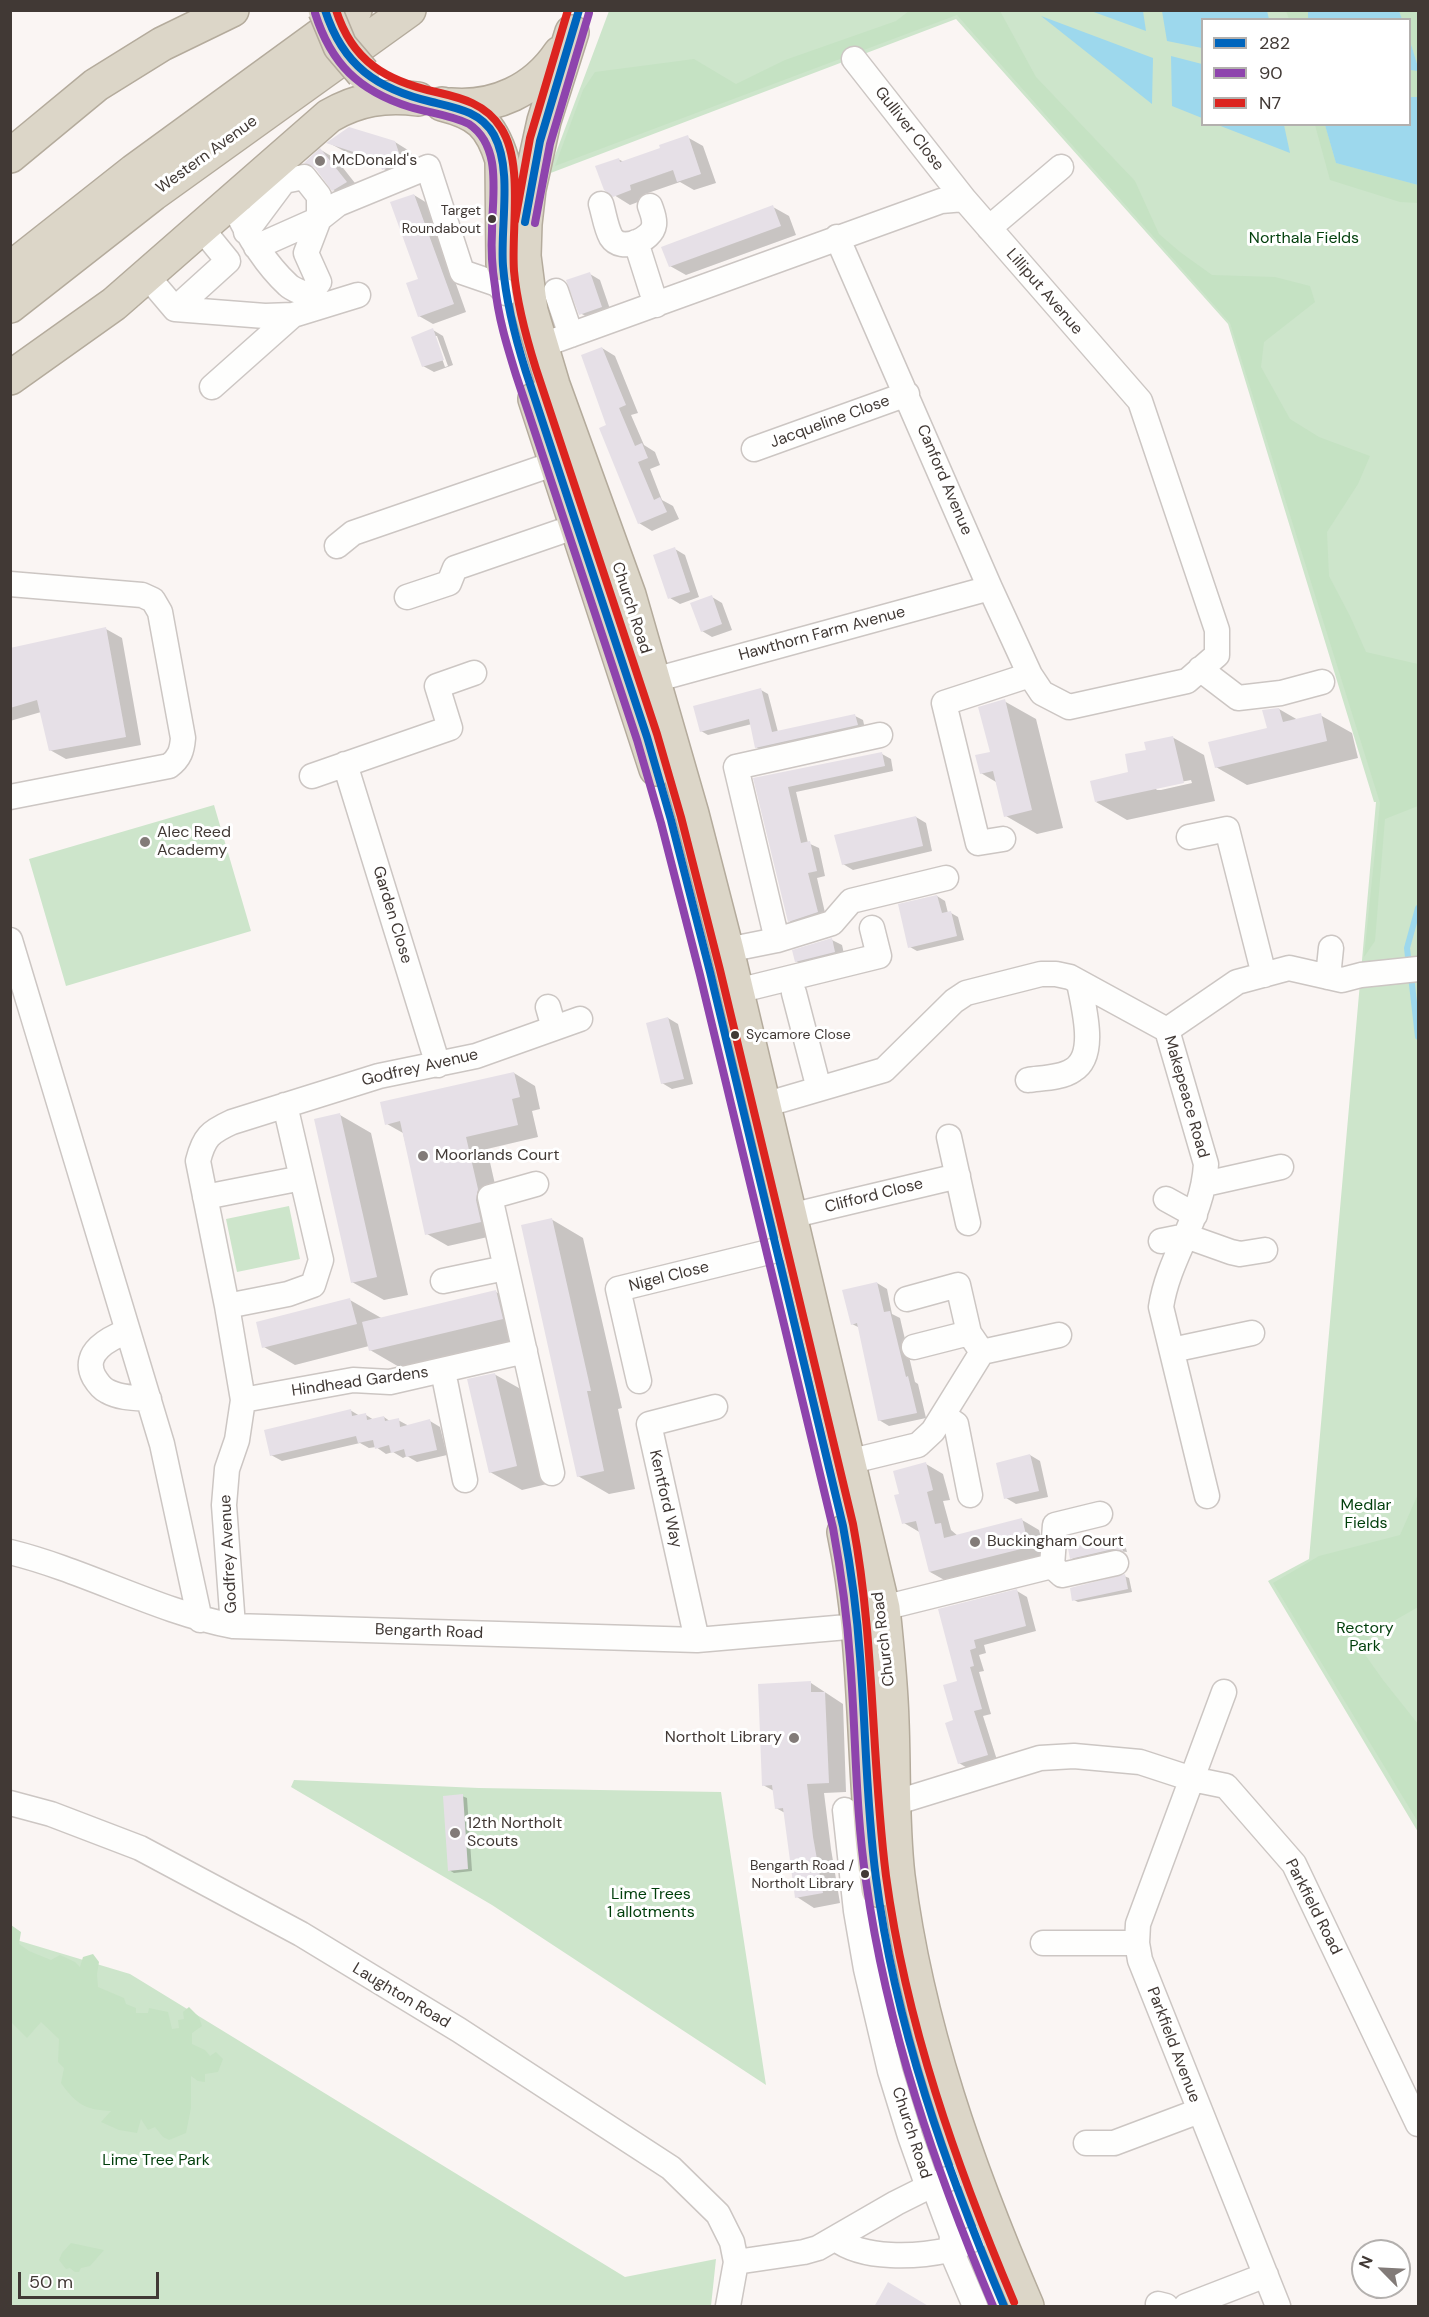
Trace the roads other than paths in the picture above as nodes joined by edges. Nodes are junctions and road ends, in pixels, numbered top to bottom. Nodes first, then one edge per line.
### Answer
1 (232, 10) edge
2 (325, 10) edge
3 (355, 10) edge
4 (409, 10) edge
5 (575, 21) edge
6 (854, 59) dead end
7 (430, 101) junction
8 (10, 156) edge
9 (1061, 167) dead end
10 (964, 200) junction
11 (232, 202) junction
12 (601, 204) dead end
13 (650, 206) dead end
14 (319, 219) junction
15 (988, 228) junction
16 (202, 229) junction
17 (284, 235) junction
18 (837, 237) junction
19 (251, 239) junction
20 (636, 242) junction
21 (10, 269) edge
22 (147, 276) junction
23 (289, 286) junction
24 (556, 291) dead end
25 (506, 293) junction
26 (358, 295) dead end
27 (656, 305) junction
28 (10, 306) edge
29 (175, 309) junction
30 (293, 315) junction
31 (571, 335) junction
32 (540, 346) junction
33 (10, 378) edge
34 (212, 387) dead end
35 (907, 394) junction
36 (754, 449) dead end
37 (556, 463) junction
38 (577, 526) junction
39 (337, 546) dead end
40 (10, 584) edge
41 (990, 588) junction
42 (407, 597) dead end
43 (1200, 669) junction
44 (474, 673) dead end
45 (1030, 675) junction
46 (654, 680) junction
47 (1322, 682) dead end
48 (1069, 707) joint
49 (880, 735) dead end
50 (345, 764) junction
51 (312, 776) dead end
52 (10, 797) edge
53 (1189, 837) dead end
54 (1003, 839) dead end
55 (946, 878) dead end
56 (872, 928) dead end
57 (10, 940) edge
58 (777, 940) junction
59 (1331, 948) dead end
60 (727, 950) junction
61 (1398, 965) edge
62 (1264, 975) junction
63 (1335, 979) junction
64 (1079, 982) junction
65 (736, 991) junction
66 (794, 993) dead end
67 (580, 1019) dead end
68 (1167, 1029) junction
69 (438, 1065) junction
70 (1028, 1080) dead end
71 (819, 1089) junction
72 (764, 1105) junction
73 (285, 1106) junction
74 (949, 1137) dead end
75 (1281, 1167) dead end
76 (958, 1176) junction
77 (302, 1178) junction
78 (536, 1184) dead end
79 (1205, 1184) junction
80 (205, 1197) junction
81 (1166, 1199) dead end
82 (790, 1216) junction
83 (968, 1223) dead end
84 (1190, 1226) junction
85 (1161, 1241) dead end
86 (777, 1250) junction
87 (1265, 1251) dead end
88 (506, 1268) junction
89 (443, 1281) dead end
90 (907, 1299) dead end
91 (227, 1305) junction
92 (128, 1331) junction
93 (1252, 1333) dead end
94 (1059, 1335) dead end
95 (975, 1342) junction
96 (914, 1347) dead end
97 (1172, 1350) junction
98 (525, 1351) junction
99 (442, 1371) junction
100 (639, 1381) dead end
101 (149, 1399) junction
102 (243, 1400) junction
103 (715, 1407) dead end
104 (943, 1415) junction
105 (848, 1462) junction
106 (552, 1473) dead end
107 (465, 1480) dead end
108 (970, 1495) dead end
109 (1208, 1496) dead end
110 (1100, 1514) dead end
111 (10, 1552) edge
112 (1116, 1563) dead end
113 (1052, 1566) junction
114 (879, 1613) junction
115 (200, 1620) junction
116 (233, 1626) junction
117 (697, 1640) junction
118 (1224, 1692) dead end
119 (1192, 1779) junction
120 (10, 1803) edge
121 (894, 1803) junction
122 (846, 1810) dead end
123 (1043, 1943) dead end
124 (1137, 1943) junction
125 (1199, 2111) junction
126 (1419, 2124) edge
127 (1086, 2143) dead end
128 (940, 2182) junction
129 (836, 2239) junction
130 (963, 2244) junction
131 (736, 2262) junction
132 (1266, 2275) junction
133 (728, 2307) edge
134 (975, 2307) edge
135 (1004, 2307) edge
136 (1027, 2307) edge
137 (1186, 2307) edge
138 (1278, 2307) edge

1 - 8 highway
2 - 7 highway, bridge
3 - 21 highway, Western Avenue
4 - 28 highway, Western Avenue
5 - 7 highway
5 - 32 highway, Church Road
6 - 10 street, Gulliver Close
7 - 11 highway
7 - 25 highway, Church Road
9 - 15 street
10 - 15 street, Lilliput Avenue
10 - 18 street
11 - 16 highway
11 - 19 street
12 - 20 street
13 - 20 street
14 - 17 street
14 - 19 street
14 - 23 street
14 - 25 street
15 - 43 street, Lilliput Avenue
16 - 22 highway
16 - 29 street
17 - 19 street
17 - 23 street
18 - 27 street
18 - 35 street, Canford Avenue
19 - 23 street
20 - 27 street
22 - 29 street
22 - 33 highway
23 - 30 street
24 - 31 street
25 - 37 highway, Church Road
26 - 30 street
27 - 31 street
29 - 30 street
30 - 34 street
31 - 32 street
32 - 46 highway, Church Road
35 - 36 street, Jacqueline Close
35 - 41 street, Canford Avenue
37 - 38 highway, Church Road
37 - 39 street
38 - 42 street
38 - 86 highway, Church Road
40 - 52 street
41 - 45 street, Canford Avenue
41 - 46 street, Hawthorn Farm Avenue
43 - 47 street
43 - 48 street, Lilliput Avenue
44 - 50 street
45 - 48 street, Canford Avenue
45 - 54 street
46 - 60 highway, Church Road
49 - 58 street
50 - 51 street
50 - 69 street, Garden Close
53 - 62 street
55 - 58 street
56 - 65 street
57 - 92 street
58 - 60 street
59 - 63 street
60 - 65 highway, Church Road
61 - 63 street
62 - 63 street
62 - 68 street
64 - 68 street, Makepeace Road
64 - 70 street
64 - 71 street, Makepeace Road
65 - 72 highway, Church Road
66 - 71 street
67 - 69 street, Godfrey Avenue
68 - 79 street, Makepeace Road
69 - 73 street, Godfrey Avenue
71 - 72 street, Makepeace Road
72 - 82 highway, Church Road
73 - 77 street
73 - 80 street, Godfrey Avenue
74 - 76 street
75 - 79 street
76 - 82 street, Clifford Close
76 - 83 street
77 - 80 street
77 - 91 street
78 - 88 street
79 - 84 street, Makepeace Road
80 - 91 street, Godfrey Avenue
81 - 84 street
82 - 105 highway, Church Road
84 - 85 street
84 - 87 street
84 - 97 street, Makepeace Road
86 - 100 street, Nigel Close
86 - 114 highway, Church Road
88 - 89 street
88 - 98 street
90 - 95 street
91 - 102 street, Godfrey Avenue
92 - 101 street
92 - 101 street
93 - 97 street
94 - 95 street
95 - 96 street
95 - 104 street
97 - 109 street, Makepeace Road
98 - 99 street, Hindhead Gardens
98 - 106 street
99 - 102 street, Hindhead Gardens
99 - 107 street, Hindhead Gardens
101 - 115 street
102 - 116 street, Godfrey Avenue
103 - 117 street, Kentford Way
104 - 105 street
104 - 108 street
105 - 114 highway, Church Road
110 - 113 street
111 - 115 street, Bengarth Road
112 - 113 street
113 - 114 street, Bengarth Road
114 - 117 street, Bengarth Road
114 - 121 highway, Church Road
114 - 128 highway, Church Road
115 - 116 street, Bengarth Road
116 - 117 street, Bengarth Road
118 - 119 street, Parkfield Avenue
119 - 121 street, Parkfield Road
119 - 124 street, Parkfield Avenue
119 - 126 street, Parkfield Road
120 - 131 street, Laughton Road
121 - 136 highway, Church Road
122 - 128 street, Church Road
123 - 124 street
124 - 125 street, Parkfield Avenue
125 - 127 street
125 - 132 street, Parkfield Avenue
128 - 129 street
128 - 130 highway, Church Road
129 - 130 street
129 - 131 street
130 - 134 street, Church Road
130 - 135 highway, Church Road
131 - 133 street
132 - 137 street
132 - 138 street, Parkfield Avenue

